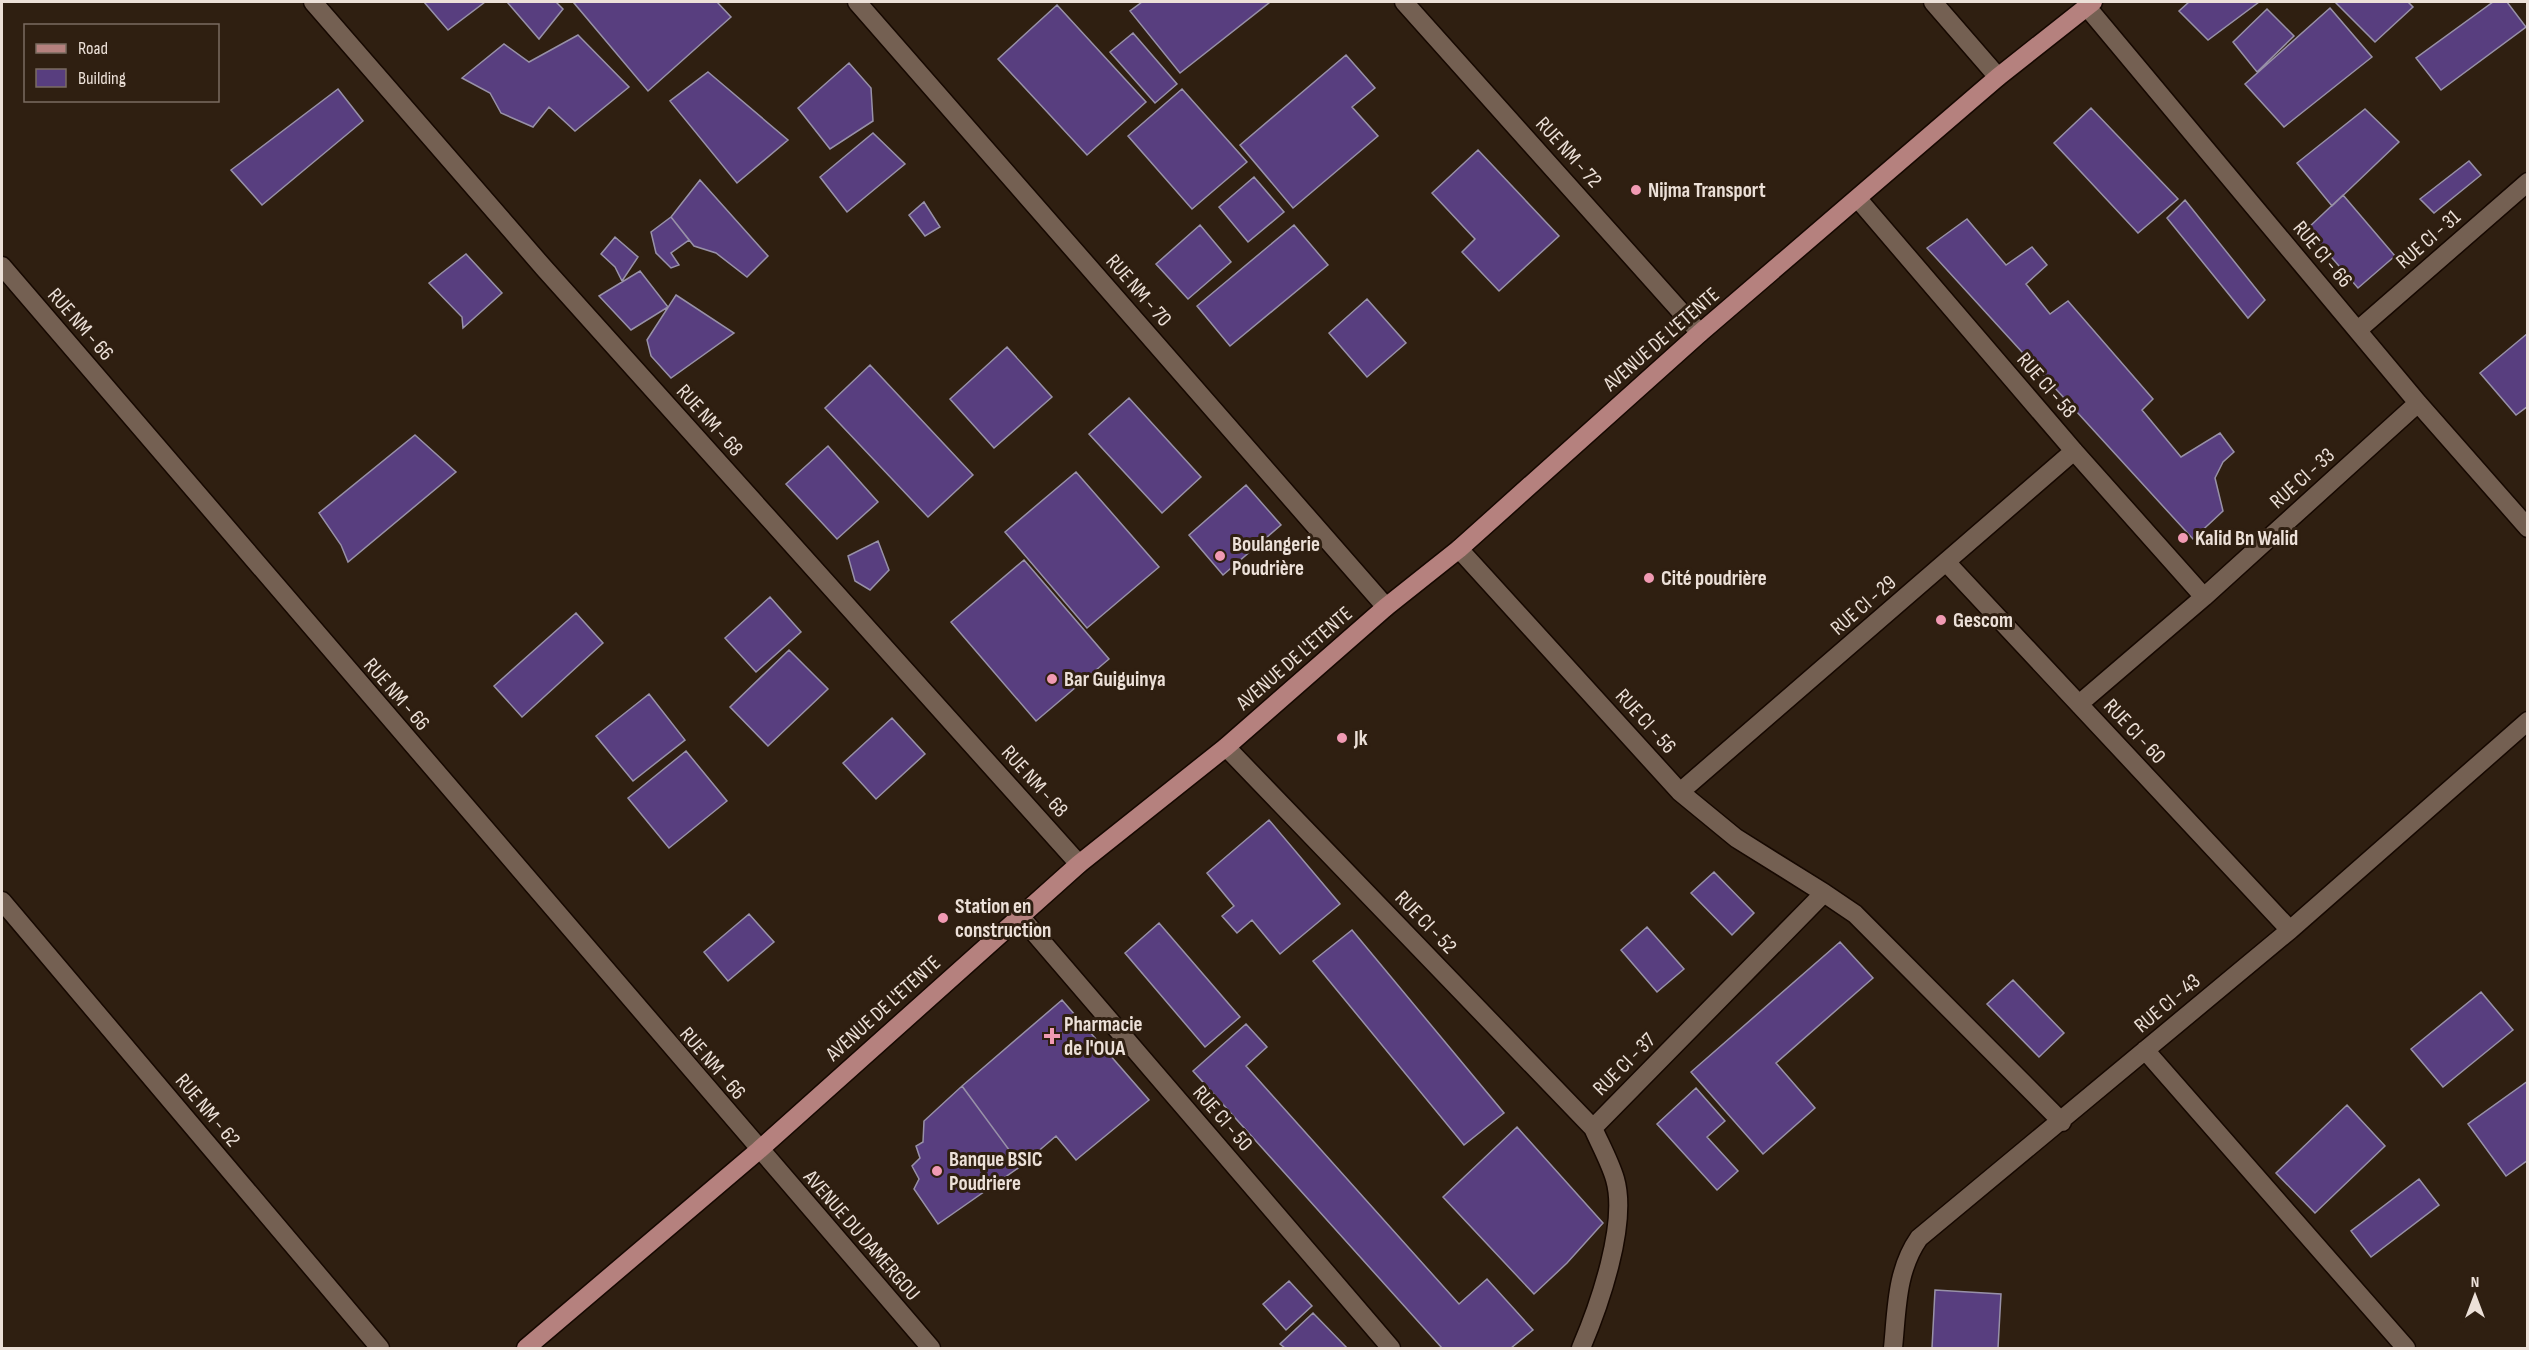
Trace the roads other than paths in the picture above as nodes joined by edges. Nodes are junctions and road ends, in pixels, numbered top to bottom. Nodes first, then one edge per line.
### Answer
1 (313, 2) edge
2 (857, 2) edge
3 (1404, 2) edge
4 (1933, 2) edge
5 (2090, 4) edge
6 (1998, 77) junction
7 (2528, 182) edge
8 (1858, 199) junction
9 (2, 266) edge
10 (2358, 330) junction
11 (1700, 333) junction
12 (2418, 403) junction
13 (2074, 451) junction
14 (2528, 528) edge
15 (1459, 549) junction
16 (1947, 562) junction
17 (2204, 597) junction
18 (1386, 607) junction
19 (2079, 704) junction
20 (2528, 721) edge
21 (1226, 747) junction
22 (1680, 792) junction
23 (1079, 864) junction
24 (1824, 893) junction
25 (2, 901) edge
26 (1020, 916) junction
27 (2290, 930) junction
28 (2145, 1050) junction
29 (2062, 1122) junction
30 (1593, 1128) junction
31 (759, 1150) junction
32 (380, 1348) edge
33 (526, 1348) edge
34 (931, 1348) edge
35 (1391, 1348) edge
36 (1581, 1348) edge
37 (1893, 1348) edge
38 (2406, 1348) edge

1 - 23 street, RUE NM - 68
2 - 18 street, RUE NM - 70
3 - 11 street, RUE NM - 72
4 - 6 street
5 - 6 main road, AVENUE DE L'ETENTE
5 - 10 street, RUE CI - 66
6 - 8 main road, AVENUE DE L'ETENTE
7 - 10 street, RUE CI - 31
8 - 11 main road, AVENUE DE L'ETENTE
8 - 13 street, RUE CI - 58
9 - 31 street, RUE NM - 66
10 - 12 street, RUE CI - 66
11 - 15 main road, AVENUE DE L'ETENTE
12 - 14 street, RUE CI - 66
12 - 17 street, RUE CI - 33
13 - 16 street, RUE CI - 29
13 - 17 street, RUE CI - 58
15 - 18 main road, AVENUE DE L'ETENTE
15 - 22 street, RUE CI - 56
16 - 19 street, RUE CI - 60
16 - 22 street, RUE CI - 29
17 - 19 street, RUE CI - 33
18 - 21 main road, AVENUE DE L'ETENTE
19 - 27 street, RUE CI - 60
20 - 27 street, RUE CI - 43
21 - 23 main road, AVENUE DE L'ETENTE
21 - 30 street, RUE CI - 52
22 - 24 street, RUE CI - 56
23 - 26 main road, AVENUE DE L'ETENTE
24 - 29 street
24 - 30 street, RUE CI - 37
25 - 32 street, RUE NM - 62
26 - 31 main road, AVENUE DE L'ETENTE
26 - 35 street, RUE CI - 50
27 - 28 street, RUE CI - 43
28 - 29 street, RUE CI - 43
28 - 38 street
29 - 37 street, RUE CI - 43
30 - 36 street, RUE CI - 37
31 - 33 main road, AVENUE DE L'ETENTE
31 - 34 street, AVENUE DU DAMERGOU

